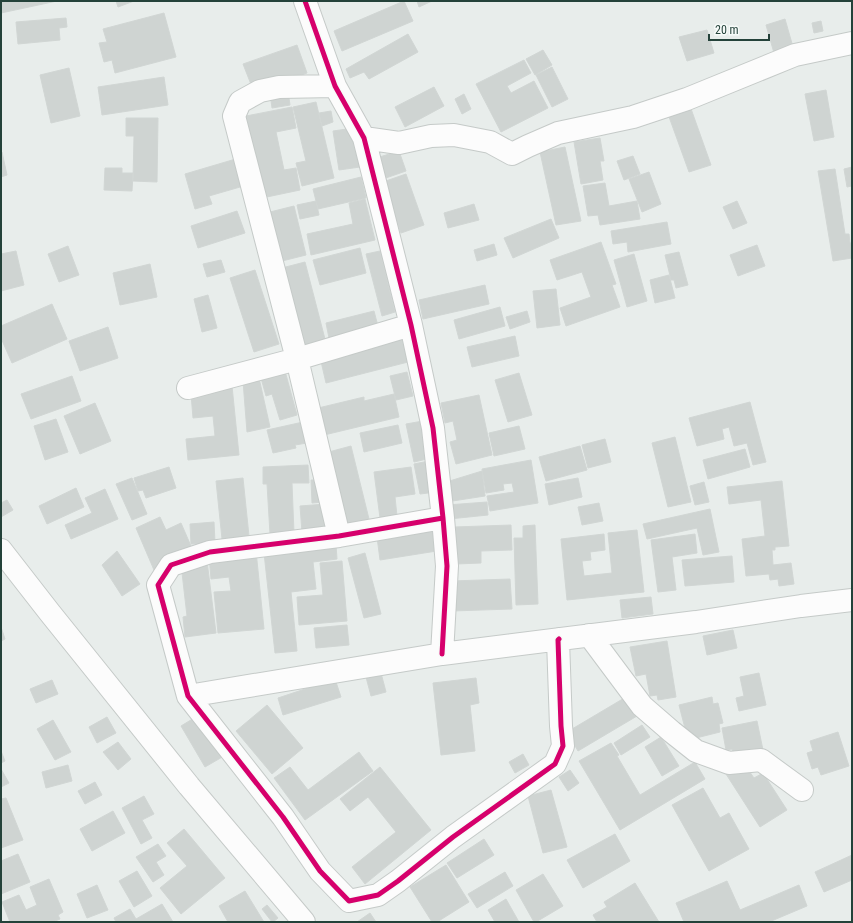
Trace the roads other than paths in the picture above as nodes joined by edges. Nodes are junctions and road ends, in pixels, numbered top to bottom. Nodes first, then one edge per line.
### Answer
1 (305, 1) edge
2 (852, 43) edge
3 (335, 86) junction
4 (364, 138) junction
5 (411, 325) junction
6 (297, 359) junction
7 (188, 388) dead end
8 (443, 518) junction
9 (339, 536) junction
10 (1, 550) edge
11 (852, 600) edge
12 (588, 635) junction
13 (559, 639) junction
14 (442, 654) junction
15 (188, 696) junction
16 (802, 790) dead end
17 (304, 922) edge

1 - 3 street
2 - 4 street
3 - 4 street
3 - 6 street
4 - 5 street
5 - 6 street
5 - 8 street
6 - 7 street
6 - 9 street
8 - 9 street
8 - 14 street
9 - 15 street
10 - 17 street
11 - 12 street
12 - 13 street
12 - 16 street
13 - 14 street
13 - 15 street
14 - 15 street

